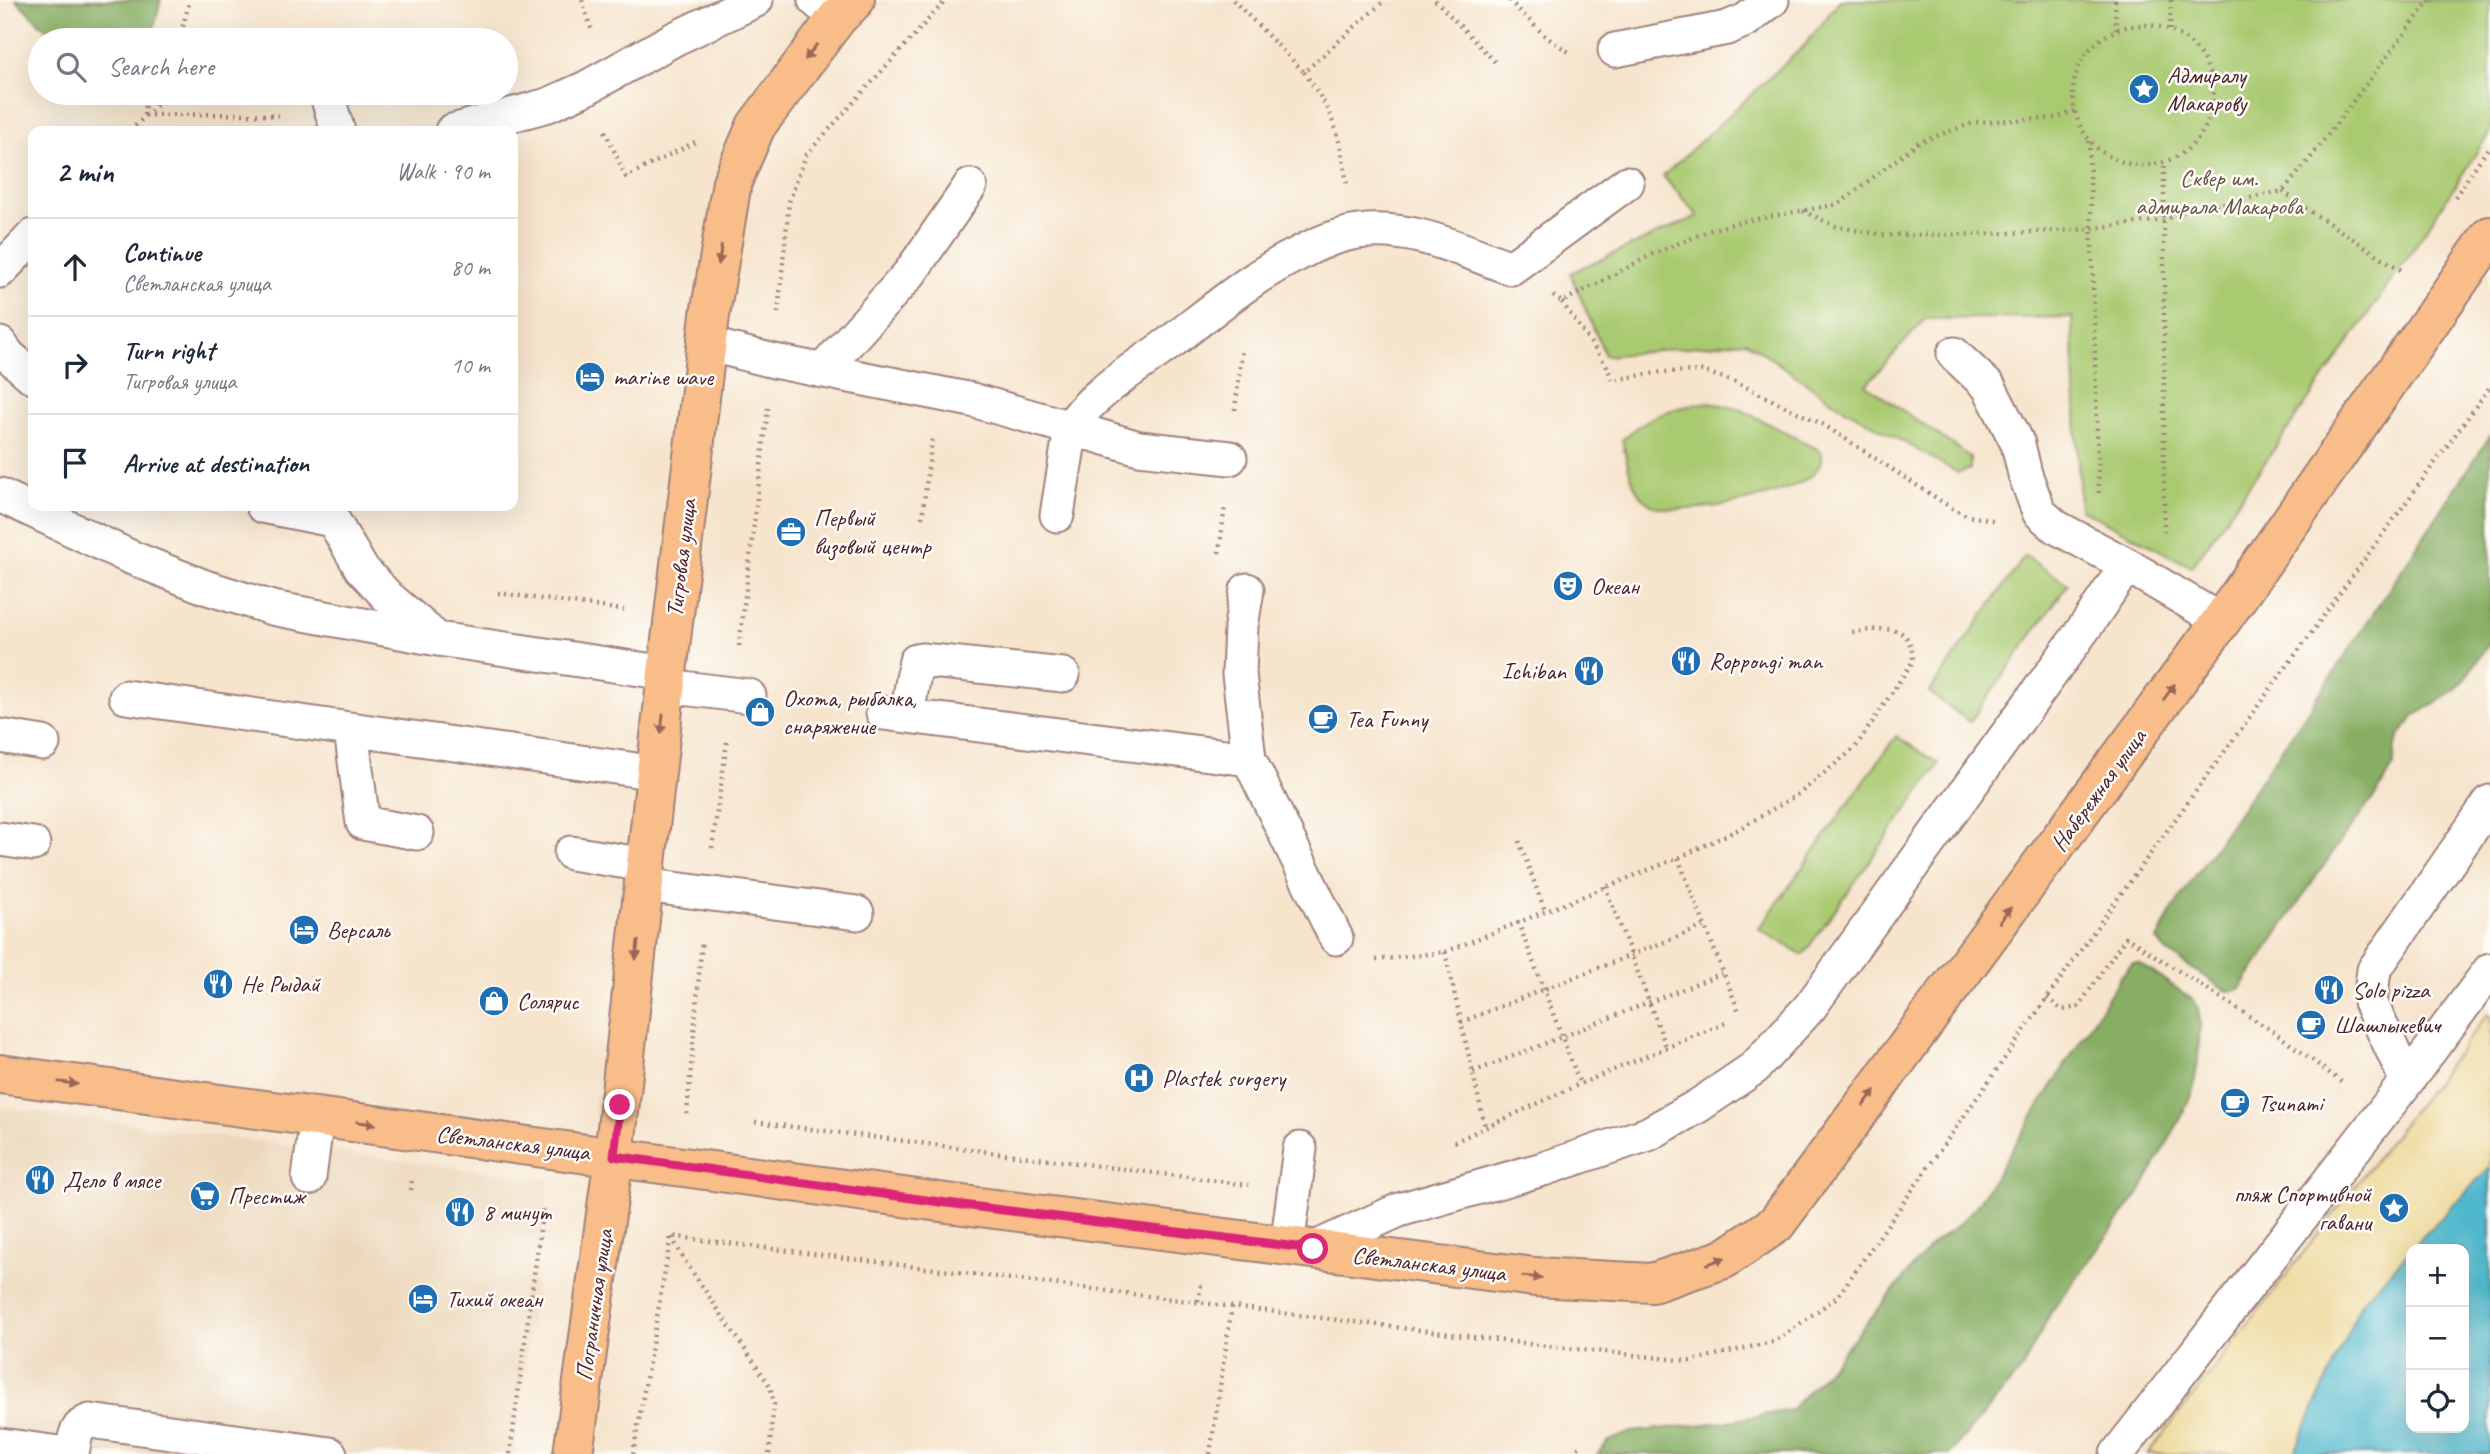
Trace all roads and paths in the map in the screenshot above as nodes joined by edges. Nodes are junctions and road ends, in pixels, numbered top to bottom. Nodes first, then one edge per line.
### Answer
1 (190, 0) edge
2 (756, 0) edge
3 (1233, 0) edge
4 (1385, 0) edge
5 (1435, 0) edge
6 (1509, 0) edge
7 (1772, 0) edge
8 (2115, 0) edge
9 (2171, 0) edge
10 (2430, 0) edge
11 (836, 6) edge
12 (182, 28) edge
13 (2170, 30) junction
14 (2116, 31) junction
15 (1615, 50) joint
16 (1495, 62) dead end
17 (1304, 72) junction
18 (586, 88) junction
19 (145, 105) edge
20 (155, 105) edge
21 (330, 105) edge
22 (2075, 111) junction
23 (144, 115) junction
24 (134, 126) edge
25 (323, 126) edge
26 (336, 126) edge
27 (470, 126) edge
28 (702, 138) dead end
29 (2089, 140) junction
30 (2164, 162) junction
31 (1627, 183) dead end
32 (970, 186) dead end
33 (2284, 191) junction
34 (1803, 211) junction
35 (2163, 220) junction
36 (2091, 227) junction
37 (1356, 232) junction
38 (2490, 236) edge
39 (2401, 271) dead end
40 (1581, 290) dead end
41 (1562, 302) dead end
42 (0, 344) edge
43 (707, 344) junction
44 (1954, 354) dead end
45 (822, 371) junction
46 (28, 373) edge
47 (2490, 387) edge
48 (938, 393) junction
49 (1071, 428) junction
50 (1230, 458) dead end
51 (0, 495) edge
52 (2033, 495) junction
53 (2099, 498) dead end
54 (1225, 502) dead end
55 (28, 508) edge
56 (34, 511) edge
57 (314, 511) edge
58 (334, 513) edge
59 (1057, 515) dead end
60 (922, 518) dead end
61 (2165, 530) dead end
62 (1219, 554) dead end
63 (2127, 565) junction
64 (1247, 590) dead end
65 (498, 593) dead end
66 (636, 612) dead end
67 (2221, 621) junction
68 (1851, 632) dead end
69 (438, 639) junction
70 (1063, 675) dead end
71 (667, 680) junction
72 (749, 696) dead end
73 (126, 697) dead end
74 (351, 730) junction
75 (728, 733) dead end
76 (0, 736) edge
77 (43, 743) dead end
78 (1249, 758) junction
79 (657, 773) junction
80 (2490, 802) edge
81 (417, 832) dead end
82 (0, 839) edge
83 (1519, 841) dead end
84 (33, 844) dead end
85 (571, 853) dead end
86 (1678, 858) junction
87 (645, 875) junction
88 (1605, 886) junction
89 (707, 893) junction
90 (1545, 911) junction
91 (857, 913) dead end
92 (1518, 922) junction
93 (1705, 926) junction
94 (2097, 927) dead end
95 (1336, 938) joint
96 (1445, 952) junction
97 (1631, 955) junction
98 (2490, 970) edge
99 (1723, 973) junction
100 (1543, 988) junction
101 (2048, 998) dead end
102 (1649, 1002) junction
103 (1805, 1013) junction
104 (1461, 1022) junction
105 (1729, 1022) dead end
106 (1562, 1037) junction
107 (1667, 1049) junction
108 (1473, 1072) junction
109 (0, 1074) edge
110 (2407, 1081) junction
111 (1580, 1084) junction
112 (2380, 1113) junction
113 (696, 1115) dead end
114 (317, 1116) junction
115 (748, 1122) dead end
116 (1485, 1126) junction
117 (1450, 1144) dead end
118 (1300, 1150) dead end
119 (614, 1156) junction
120 (309, 1178) dead end
121 (1295, 1191) junction
122 (543, 1208) dead end
123 (671, 1236) dead end
124 (1300, 1247) junction
125 (685, 1261) dead end
126 (1652, 1283) joint
127 (1232, 1306) dead end
128 (1, 1445) edge
129 (1581, 1445) dead end
130 (66, 1454) edge
131 (72, 1454) edge
132 (330, 1454) edge
133 (510, 1454) edge
134 (573, 1454) edge
135 (633, 1454) edge
136 (768, 1454) edge
137 (1210, 1454) edge
138 (1573, 1454) edge
139 (2117, 1454) edge

1 - 12 path
2 - 18 lane
3 - 17 path
4 - 17 path
5 - 16 path
6 - 15 path
7 - 15 lane
8 - 14 path
9 - 13 path
10 - 33 path
11 -> 43 main road, Тигровая улица
13 - 14 path
13 - 30 path
14 - 22 path
17 - 37 path
18 - 27 lane
18 - 28 path
19 - 23 path
20 - 23 path
21 - 26 lane
22 - 29 path
22 - 34 path
23 - 24 path
23 - 25 path
29 - 30 path
29 - 36 path
30 - 35 path
31 - 37 lane
32 - 45 lane
33 - 35 path
33 - 39 path
34 - 36 path
34 - 40 path
35 - 36 path
35 - 61 path
36 - 53 path
37 - 49 lane
38 - 67 main road, Набережная улица
41 - 52 path
42 - 46 lane
43 - 45 lane
43 - 71 main road, Тигровая улица
44 - 52 lane
45 - 48 lane
47 - 94 path
48 - 49 lane
48 - 60 path
49 - 50 lane
49 - 59 lane
51 - 55 lane
52 - 63 lane
54 - 62 path
56 - 69 lane
57 - 58 lane
58 - 69 lane
63 - 67 lane
63 - 103 lane
64 - 78 lane
65 - 66 path
126 -> 67 main road, Набережная улица
68 - 86 path
69 - 71 lane
70 - 78 lane
71 - 72 lane
71 -> 79 main road, Тигровая улица
73 - 74 lane
74 - 79 lane
74 - 81 lane
75 - 89 path
76 - 77 lane
78 - 95 lane
79 - 87 main road, Тигровая улица
80 - 110 lane
82 - 84 lane
83 - 90 path
85 - 87 lane
86 - 88 path
86 - 93 path
87 - 89 lane
87 -> 119 main road, Тигровая улица
88 - 90 path
88 - 97 path
89 - 91 lane
89 - 113 path
90 - 92 path
92 - 96 path
92 - 100 path
93 - 97 path
93 - 99 path
95 - 96 path
96 - 104 path
97 - 100 path
97 - 102 path
98 - 110 lane
99 - 102 path
99 - 103 path
100 - 104 path
100 - 106 path
101 - 112 path
102 - 106 path
102 - 107 path
103 - 124 lane
104 - 108 path
105 - 107 path
106 - 108 path
106 - 111 path
107 - 111 path
108 - 116 path
109 -> 114 main road, Светланская улица
110 - 112 lane
111 - 116 path
112 - 139 lane
114 -> 119 main road, Светланская улица
114 - 120 lane
115 - 121 path
116 - 117 path
118 - 121 lane
119 - 124 main road, Светланская улица
119 - 134 main road, Пограничная улица
121 - 124 lane
122 - 133 path
123 - 135 path
124 -> 126 main road, Светланская улица
125 - 136 path
127 - 137 path
128 - 130 lane
129 - 138 path
131 - 132 lane

